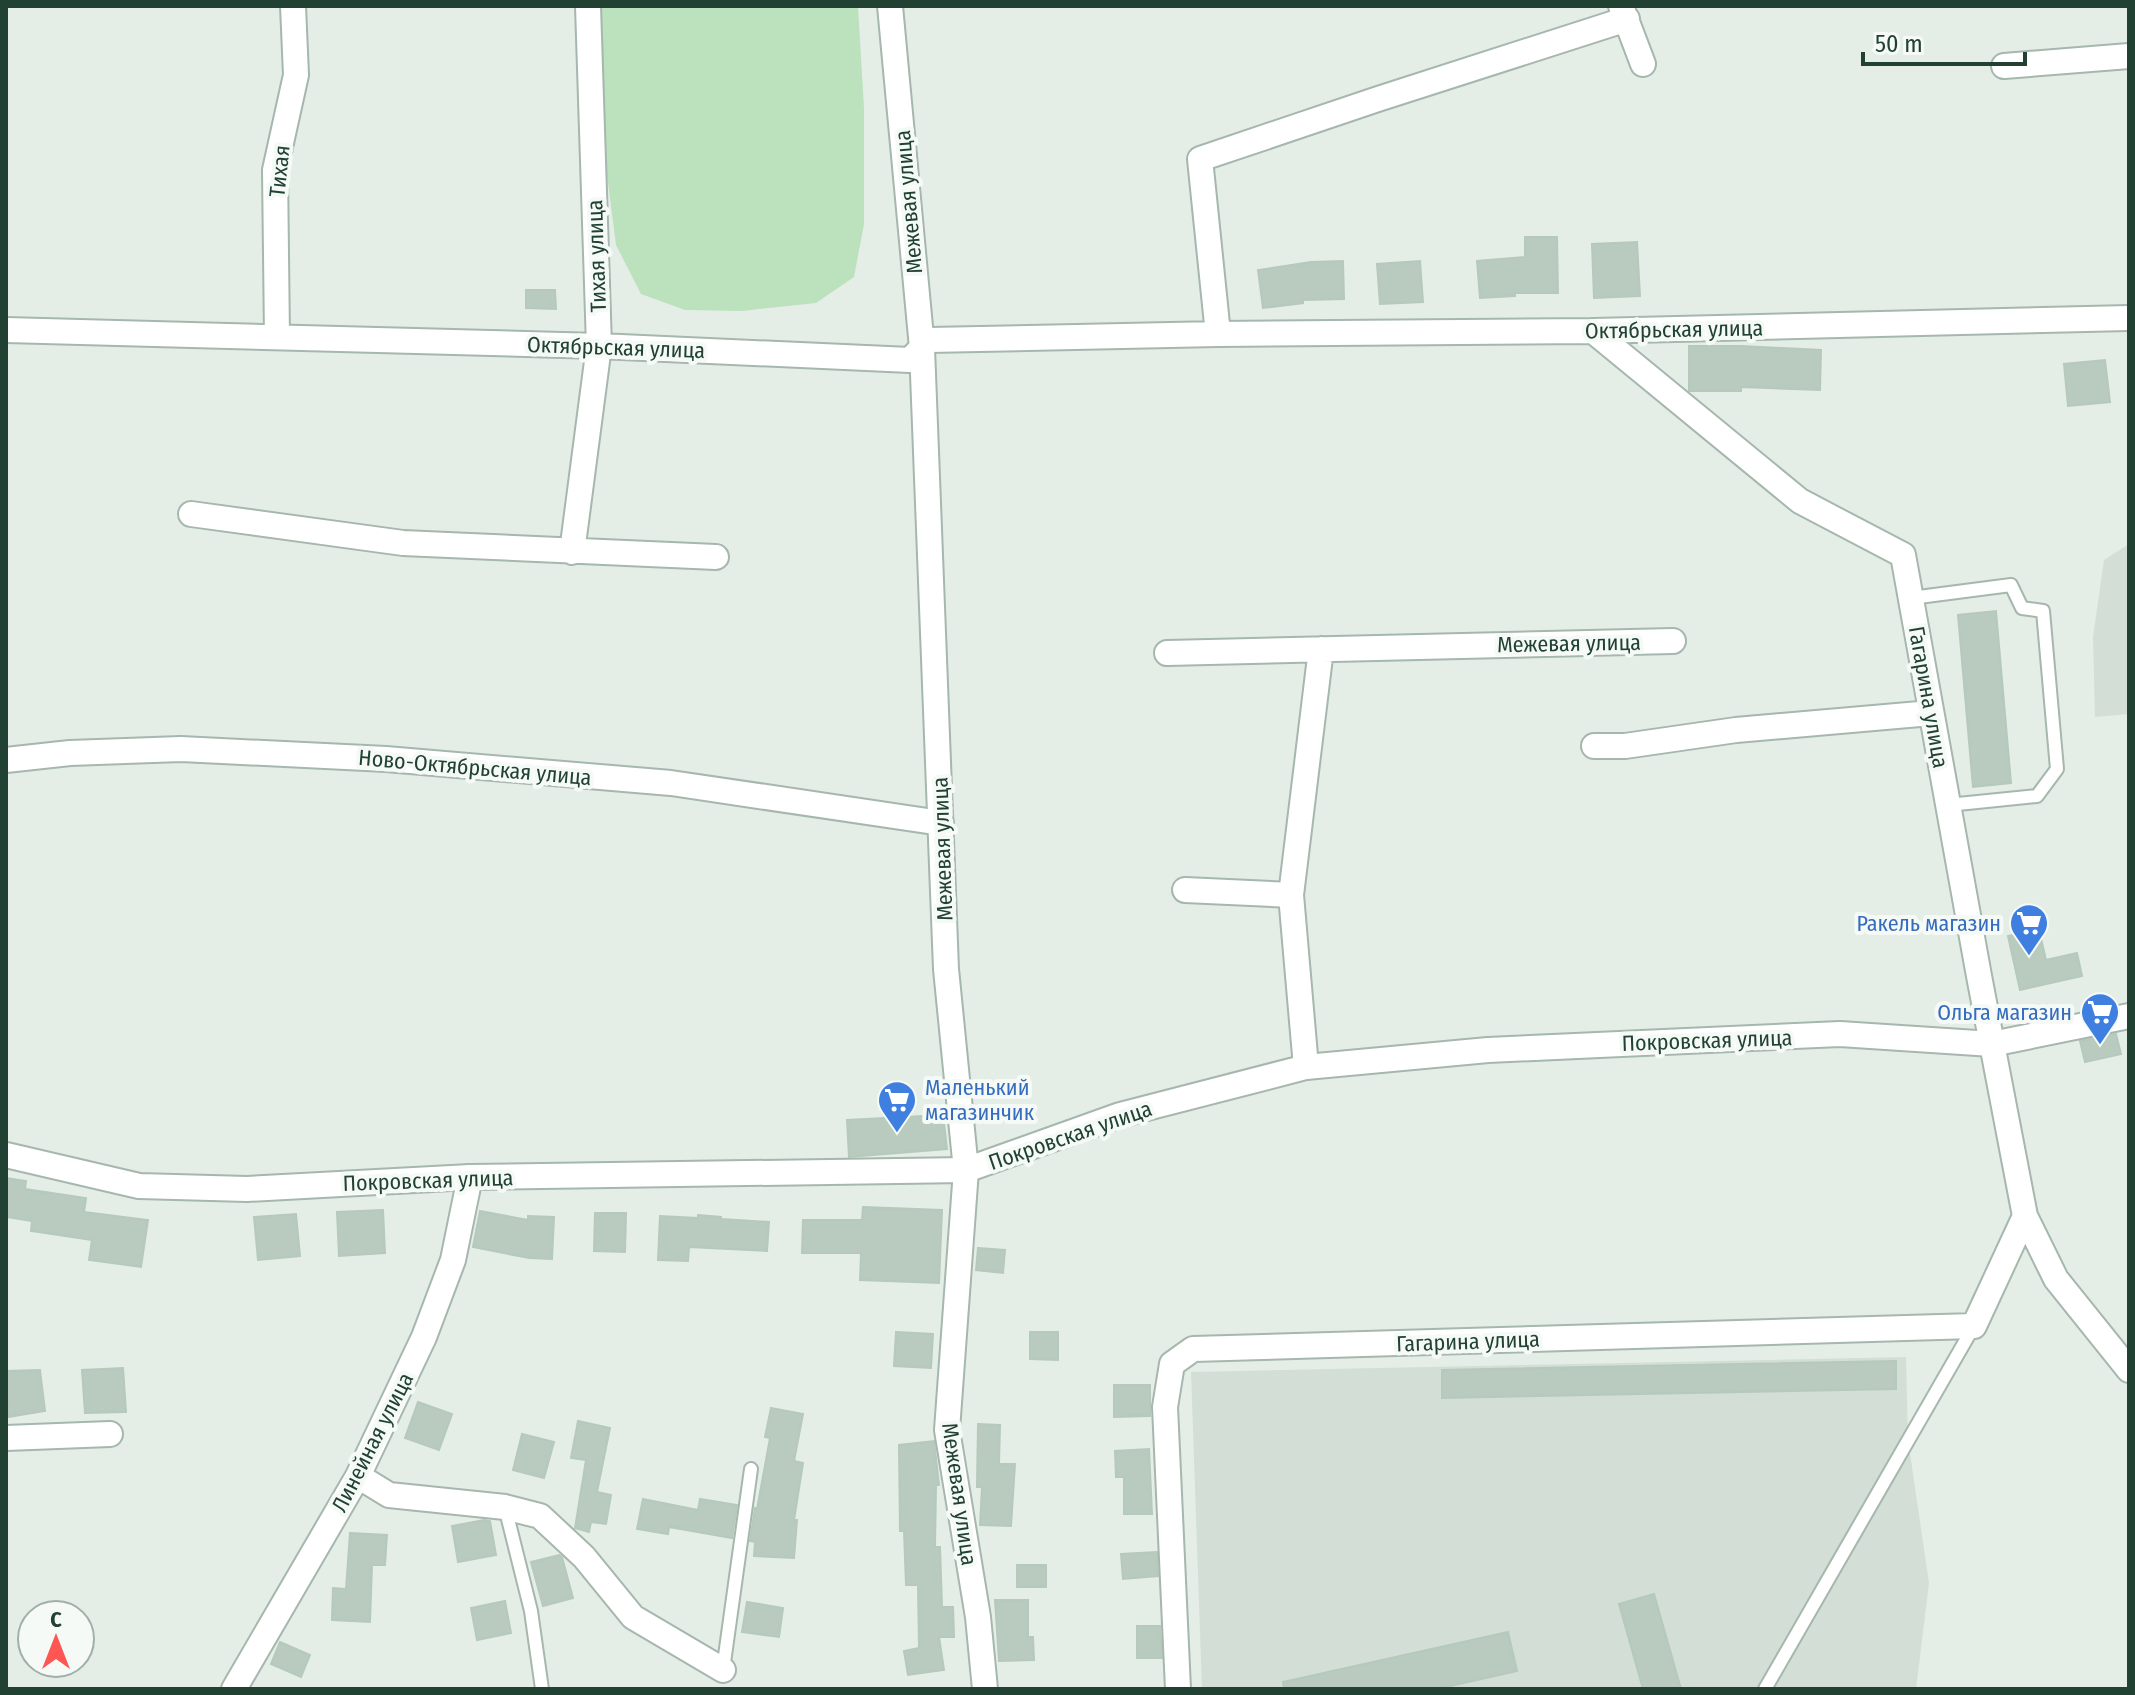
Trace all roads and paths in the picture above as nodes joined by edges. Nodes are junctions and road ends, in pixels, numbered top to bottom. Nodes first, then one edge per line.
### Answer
1 (293, 6) edge
2 (588, 6) edge
3 (890, 6) edge
4 (1624, 12) edge
5 (2129, 56) edge
6 (1643, 64) dead end
7 (2004, 66) dead end
8 (2129, 318) edge
9 (6, 330) edge
10 (1593, 331) junction
11 (1218, 334) junction
12 (277, 337) junction
13 (599, 346) junction
14 (922, 348) junction
15 (191, 514) dead end
16 (572, 552) junction
17 (716, 557) dead end
18 (1911, 598) junction
19 (1673, 641) dead end
20 (1321, 649) junction
21 (1167, 653) dead end
22 (1931, 713) junction
23 (1594, 746) dead end
24 (6, 760) edge
25 (1948, 805) junction
26 (941, 823) junction
27 (1185, 890) dead end
28 (1291, 895) junction
29 (2129, 1016) edge
30 (1992, 1044) junction
31 (1306, 1067) junction
32 (6, 1155) edge
33 (966, 1170) junction
34 (470, 1177) junction
35 (2025, 1216) junction
36 (1974, 1326) junction
37 (2129, 1370) edge
38 (110, 1434) dead end
39 (6, 1438) edge
40 (751, 1469) dead end
41 (358, 1476) junction
42 (505, 1507) junction
43 (723, 1670) joint
44 (234, 1689) edge
45 (542, 1689) edge
46 (985, 1689) edge
47 (1178, 1689) edge
48 (1765, 1689) edge

1 - 12 street, Тихая
2 - 13 street, Тихая улица
3 - 14 street, Межевая улица
4 - 6 street
4 - 11 street
5 - 7 street
8 - 10 street, Октябрьская улица
9 - 12 street, Октябрьская улица
10 - 11 street, Октябрьская улица
10 - 18 street, Гагарина улица
11 - 14 street, Октябрьская улица
12 - 13 street, Октябрьская улица
13 - 14 street, Октябрьская улица
13 - 16 street, Тихая улица
14 - 26 street, Межевая улица
15 - 16 street
16 - 17 street
18 - 22 street, Гагарина улица
18 - 25 lane
19 - 20 street, Межевая улица
20 - 21 street, Межевая улица
20 - 28 street
22 - 23 street
22 - 25 street, Гагарина улица
24 - 26 street, Ново-Октябрьская улица
25 - 30 street, Гагарина улица
26 - 33 street, Межевая улица
27 - 28 street
28 - 31 street
29 - 30 street, Покровская улица
30 - 31 street, Покровская улица
30 - 35 street, Гагарина улица
31 - 33 street, Покровская улица
32 - 34 street, Покровская улица
33 - 34 street, Покровская улица
33 - 46 street, Межевая улица
34 - 41 street, Линейная улица
35 - 36 street
35 - 37 street, Гагарина улица
36 - 47 street, Гагарина улица
36 - 48 lane
38 - 39 street
40 - 43 lane
41 - 42 street
41 - 44 street, Линейная улица
42 - 43 street
42 - 45 lane

